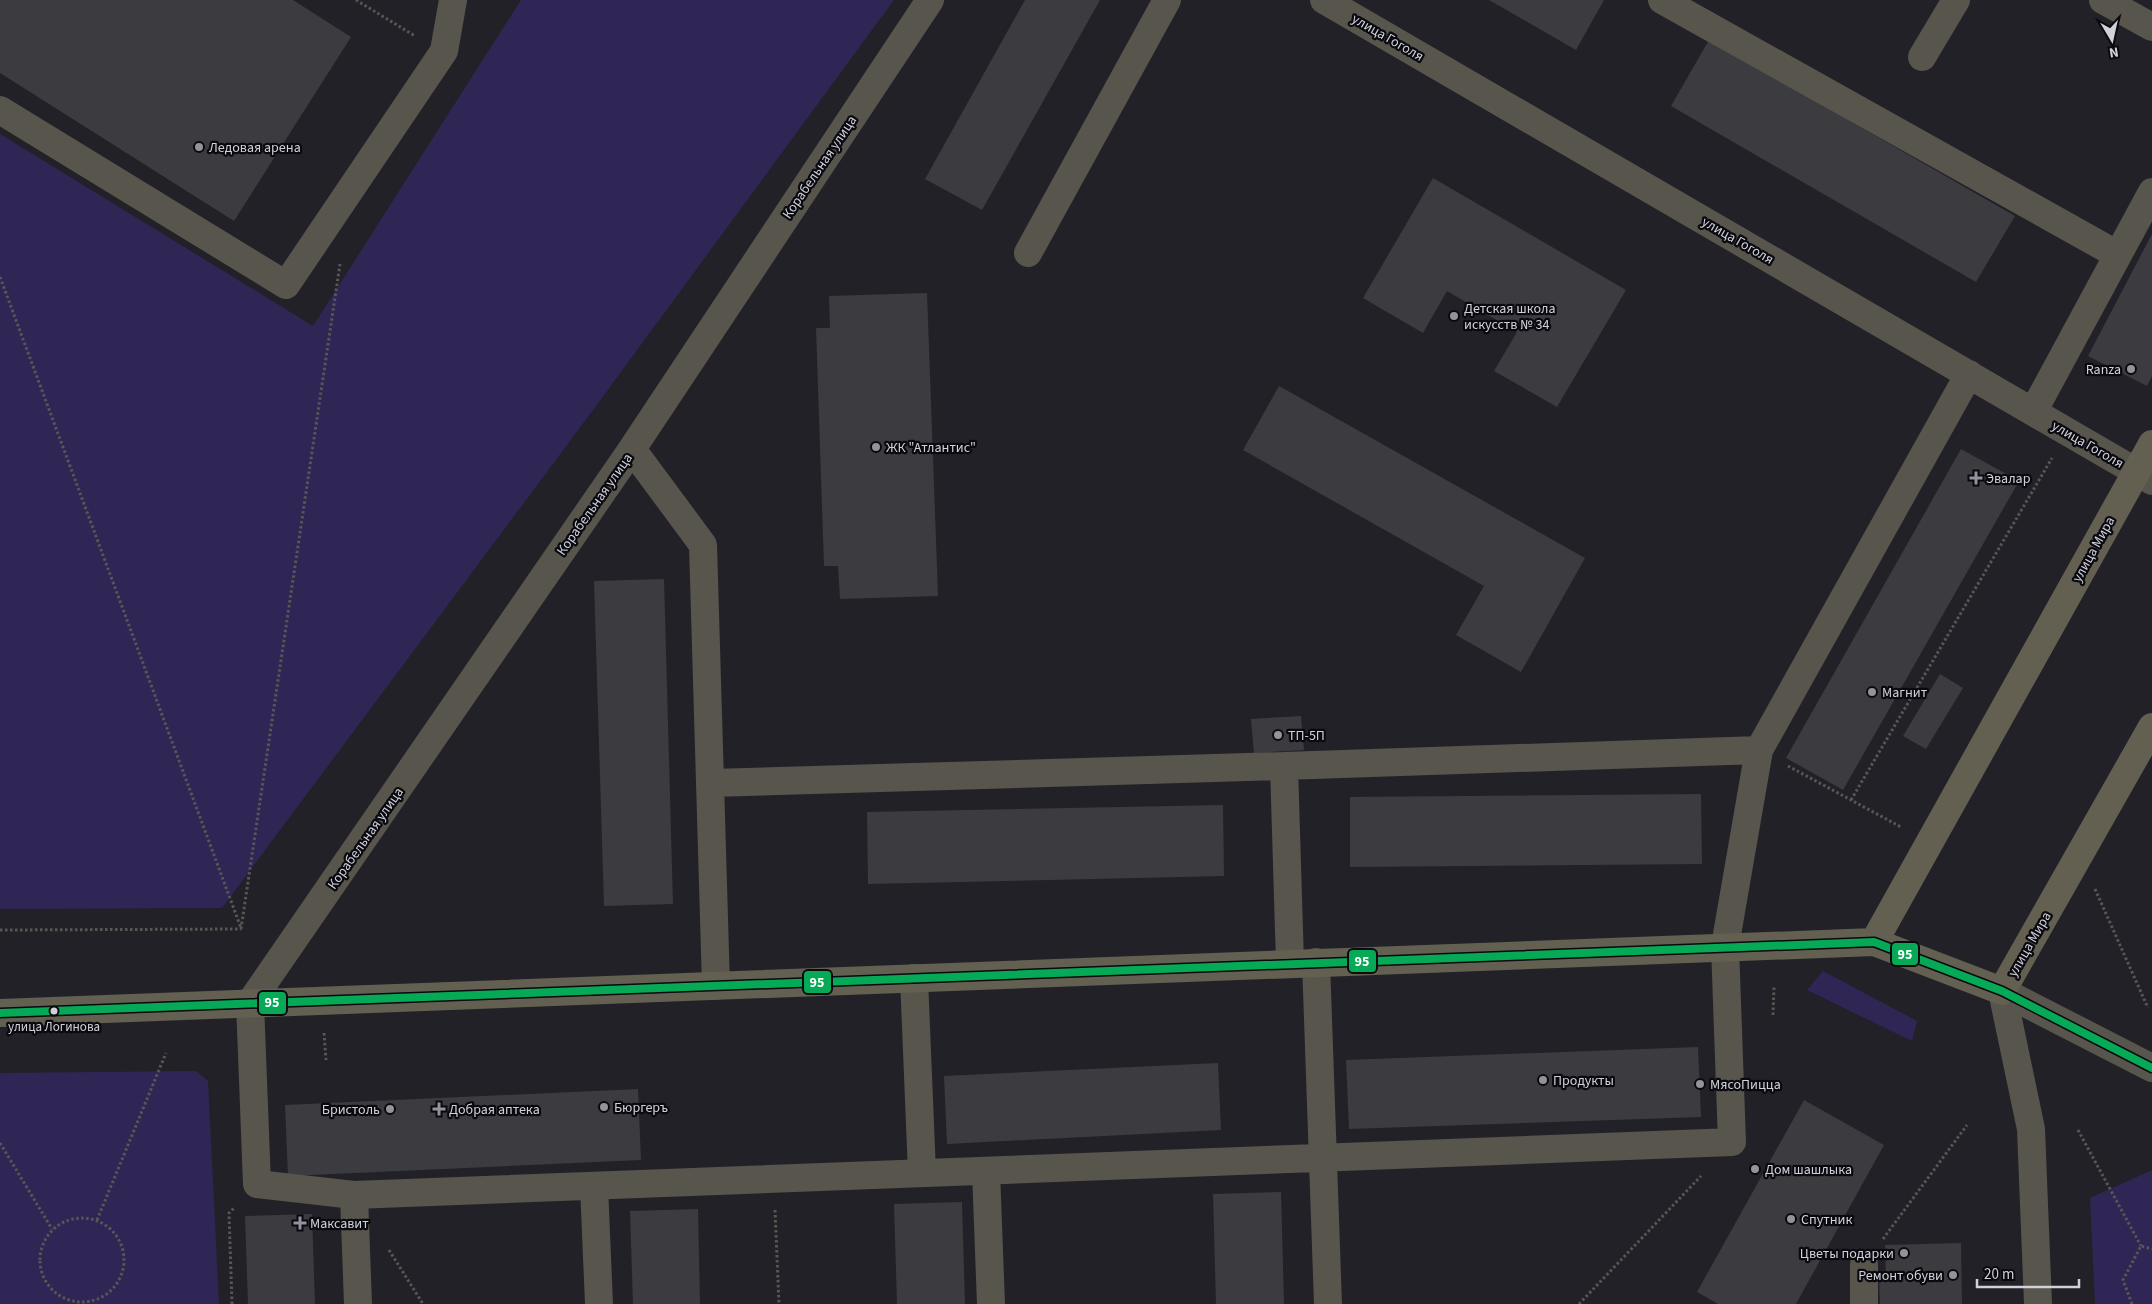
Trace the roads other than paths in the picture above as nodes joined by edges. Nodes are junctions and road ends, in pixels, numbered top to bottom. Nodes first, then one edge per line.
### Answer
1 (453, 0) edge
2 (930, 0) edge
3 (1167, 0) edge
4 (1324, 0) edge
5 (1662, 0) edge
6 (1956, 0) edge
7 (2103, 0) edge
8 (2152, 27) edge
9 (1922, 57) dead end
10 (0, 110) edge
11 (2152, 192) edge
12 (1028, 253) dead end
13 (2118, 255) junction
14 (1969, 374) junction
15 (2033, 412) junction
16 (2152, 444) edge
17 (632, 449) junction
18 (2144, 476) edge
19 (2152, 727) edge
20 (1759, 750) junction
21 (1284, 766) junction
22 (711, 783) junction
23 (1874, 942) junction
24 (1725, 946) junction
25 (1303, 963) junction
26 (914, 978) junction
27 (716, 986) junction
28 (2002, 991) junction
29 (250, 1003) junction
30 (0, 1013) edge
31 (2152, 1068) edge
32 (1324, 1158) junction
33 (986, 1171) junction
34 (922, 1173) junction
35 (594, 1186) junction
36 (354, 1196) junction
37 (1864, 1265) road end
38 (358, 1304) edge
39 (598, 1304) edge
40 (991, 1304) edge
41 (1328, 1304) edge
42 (1864, 1304) edge
43 (2038, 1304) edge

1 - 10 street
2 - 17 street, Корабельная улица
3 - 12 street
4 - 14 street, улица Гоголя
5 - 13 street
6 - 9 street
7 - 8 street
11 - 13 street
13 - 15 street
14 - 15 street, улица Гоголя
14 - 20 street
15 - 18 street, улица Гоголя
16 - 18 main road, улица Мира
17 - 22 street
17 - 29 street, Корабельная улица
18 - 23 main road, улица Мира
19 - 28 main road, улица Мира
20 - 21 street
20 - 24 street
21 - 22 street
21 - 25 street
22 - 27 street
23 - 24 main road
23 - 28 main road
24 - 25 main road
24 - 32 street
25 - 26 main road
25 - 32 street
26 - 27 main road
26 - 34 street
27 - 29 main road
28 - 31 street
28 - 43 street, улица Мира
29 - 30 main road
29 - 36 street
32 - 33 street
32 - 41 street
33 - 34 street
33 - 40 street
34 - 35 street
35 - 36 street
35 - 39 street
36 - 38 street
37 - 42 street

